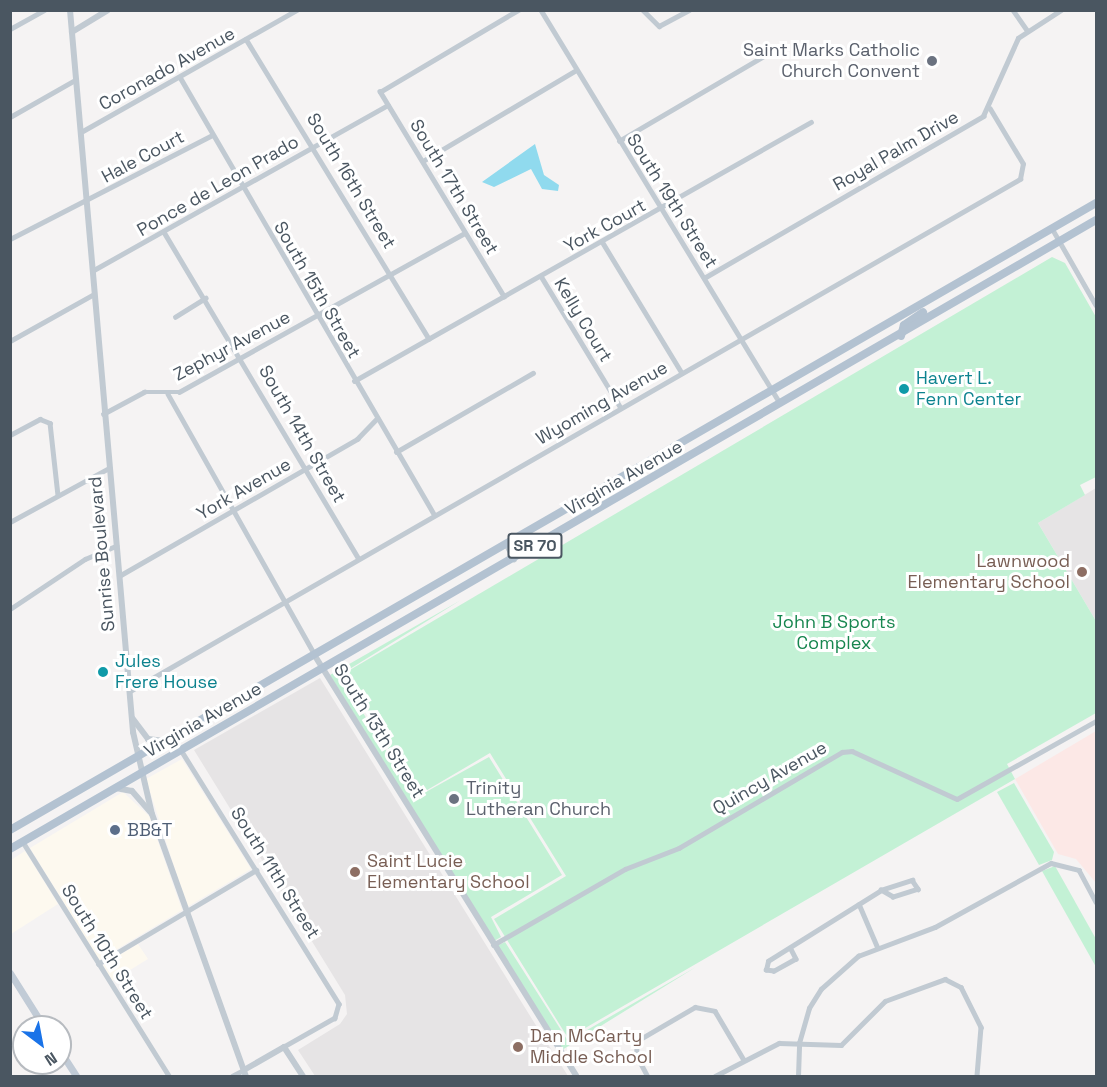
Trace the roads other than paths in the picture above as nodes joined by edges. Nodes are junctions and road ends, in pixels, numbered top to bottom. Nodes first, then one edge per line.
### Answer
1 (44, 10) edge
2 (70, 10) edge
3 (108, 10) edge
4 (297, 10) edge
5 (518, 10) edge
6 (541, 10) edge
7 (643, 10) edge
8 (689, 10) edge
9 (1013, 10) edge
10 (1061, 10) edge
11 (10, 29) edge
12 (1027, 30) junction
13 (72, 32) junction
14 (246, 39) junction
15 (766, 54) dead end
16 (576, 70) junction
17 (180, 77) junction
18 (75, 80) junction
19 (388, 105) junction
20 (990, 109) junction
21 (10, 117) edge
22 (812, 122) dead end
23 (81, 132) junction
24 (212, 135) junction
25 (619, 141) junction
26 (315, 146) junction
27 (423, 161) junction
28 (242, 188) junction
29 (86, 201) junction
30 (1096, 203) edge
31 (662, 209) junction
32 (1096, 220) edge
33 (1053, 230) junction
34 (164, 232) junction
35 (465, 233) junction
36 (10, 239) edge
37 (603, 243) junction
38 (1061, 243) junction
39 (92, 271) junction
40 (391, 274) junction
41 (541, 276) junction
42 (704, 278) junction
43 (969, 280) junction
44 (94, 294) junction
45 (504, 297) junction
46 (206, 298) junction
47 (1096, 305) edge
48 (317, 315) junction
49 (175, 317) dead end
50 (901, 336) junction
51 (429, 339) junction
52 (741, 340) junction
53 (10, 341) edge
54 (242, 357) junction
55 (533, 373) dead end
56 (682, 373) junction
57 (354, 381) junction
58 (772, 393) junction
59 (168, 394) junction
60 (782, 405) junction
61 (621, 408) junction
62 (104, 414) junction
63 (377, 418) junction
64 (10, 435) edge
65 (396, 452) junction
66 (109, 468) junction
67 (306, 468) junction
68 (58, 495) junction
69 (232, 512) junction
70 (434, 514) junction
71 (10, 522) edge
72 (116, 546) junction
73 (507, 546) junction
74 (358, 558) junction
75 (514, 559) junction
76 (119, 576) junction
77 (284, 602) junction
78 (10, 609) edge
79 (315, 656) junction
80 (323, 668) junction
81 (130, 692) junction
82 (132, 717) junction
83 (1096, 721) edge
84 (164, 741) junction
85 (181, 750) junction
86 (137, 756) junction
87 (142, 773) junction
88 (116, 788) junction
89 (152, 814) junction
90 (10, 830) edge
91 (23, 842) junction
92 (10, 849) edge
93 (255, 870) junction
94 (881, 890) junction
95 (1096, 902) edge
96 (859, 904) junction
97 (186, 912) junction
98 (493, 945) junction
99 (877, 946) junction
100 (791, 949) junction
101 (98, 964) junction
102 (10, 974) edge
103 (37, 1015) edge
104 (799, 1042) junction
105 (284, 1047) junction
106 (744, 1060) junction
107 (245, 1073) edge
108 (169, 1077) edge
109 (232, 1077) edge
110 (303, 1077) edge
111 (576, 1077) edge
112 (648, 1077) edge
113 (715, 1077) edge
114 (798, 1077) edge
115 (977, 1077) edge

1 - 11 street
2 - 13 street, Sunrise Boulevard
3 - 13 street
4 - 14 street, Coronado Avenue
5 - 19 street, South 17th Street
6 - 16 street, South 19th Street
7 - 8 street
9 - 12 street
10 - 12 street
12 - 20 street
13 - 18 street, Sunrise Boulevard
14 - 17 street, Coronado Avenue
14 - 26 street, South 16th Street
15 - 25 street
16 - 25 street, South 19th Street
16 - 27 street
17 - 23 street, Coronado Avenue
17 - 24 street, South 15th Street
18 - 21 street
18 - 23 street, Sunrise Boulevard
19 - 26 street, Ponce de Leon Prado
19 - 27 street, South 17th Street
20 - 42 street, Royal Palm Drive
20 - 52 street, Wyoming Avenue
22 - 31 street, York Court
23 - 29 street, Sunrise Boulevard
24 - 28 street, South 15th Street
24 - 29 street, Hale Court
25 - 31 street, South 19th Street
26 - 28 street, Ponce de Leon Prado
26 - 40 street, South 16th Street
27 - 35 street, South 17th Street
28 - 34 street, Ponce de Leon Prado
28 - 48 street, South 15th Street
29 - 36 street, Hale Court
29 - 39 street, Sunrise Boulevard
30 - 33 main road, Virginia Avenue / SR 70
31 - 37 street, York Court
31 - 42 street, South 19th Street
32 - 38 main road, Virginia Avenue / SR 70
33 - 38 street
33 - 43 main road, Virginia Avenue / SR 70
34 - 39 street, Ponce de Leon Prado
34 - 46 street, South 14th Street
35 - 40 street, Zephyr Avenue
35 - 45 street, South 17th Street
37 - 41 street, York Court
37 - 56 street
38 - 47 street
38 - 50 main road, Virginia Avenue / SR 70
39 - 44 street, Sunrise Boulevard
40 - 48 street, Zephyr Avenue
40 - 51 street, South 16th Street
41 - 45 street, York Court
41 - 61 street, Kelly Court
42 - 52 street, South 19th Street
43 - 50 main road
43 - 58 main road, Virginia Avenue / SR 70
44 - 53 street
44 - 62 street, Sunrise Boulevard
45 - 51 street, York Court
46 - 49 street
46 - 54 street, South 14th Street
48 - 54 street, Zephyr Avenue
48 - 57 street, South 15th Street
50 - 60 main road, Virginia Avenue / SR 70
51 - 57 street, York Court
52 - 56 street, Wyoming Avenue
52 - 58 street, South 19th Street
54 - 59 street, Zephyr Avenue
54 - 67 street, South 14th Street
55 - 65 street
56 - 61 street, Wyoming Avenue
57 - 63 street, South 15th Street
58 - 60 street, South 19th Street
58 - 73 main road, Virginia Avenue / SR 70
59 - 62 street, Zephyr Avenue
59 - 69 street, South 13th Street
60 - 75 main road, Virginia Avenue / SR 70
61 - 70 street, Wyoming Avenue
62 - 66 street, Sunrise Boulevard
63 - 65 street, South 15th Street
63 - 67 street, York Avenue
64 - 68 street
65 - 70 street, South 15th Street
66 - 68 street
66 - 72 street, Sunrise Boulevard
67 - 69 street, York Avenue
67 - 74 street, South 14th Street
68 - 71 street
69 - 76 street, York Avenue
69 - 77 street, South 13th Street
70 - 74 street, Wyoming Avenue
72 - 76 street, Sunrise Boulevard
72 - 78 street
73 - 75 street
73 - 79 main road, Virginia Avenue / SR 70
74 - 77 street, Wyoming Avenue
75 - 80 main road, Virginia Avenue / SR 70
76 - 81 street, Sunrise Boulevard
77 - 79 street, South 13th Street
77 - 81 street, Wyoming Avenue
79 - 80 street, South 13th Street
79 - 84 main road, Virginia Avenue / SR 70
80 - 85 main road, Virginia Avenue / SR 70
80 - 98 street, South 13th Street
81 - 82 street, Sunrise Boulevard
82 - 84 street
82 - 86 street, Sunrise Boulevard
83 - 98 street, Quincy Avenue
84 - 86 main road, Virginia Avenue / SR 70
85 - 87 main road, Virginia Avenue / SR 70
85 - 93 street, South 11th Street
86 - 87 street, Sunrise Boulevard
86 - 90 main road, Virginia Avenue / SR 70
87 - 88 main road, Virginia Avenue / SR 70
87 - 89 street, Sunrise Boulevard
88 - 89 street
88 - 91 main road, Virginia Avenue / SR 70
89 - 97 street, Sunrise Boulevard
91 - 92 main road, Virginia Avenue / SR 70
91 - 101 street, South 10th Street
93 - 97 street
93 - 105 street, South 11th Street
94 - 94 street
94 - 96 street
95 - 99 street
96 - 99 street
96 - 100 street
97 - 101 street
97 - 107 street, Sunrise Boulevard
98 - 111 street, South 13th Street
99 - 104 street
100 - 100 street
101 - 108 street, South 10th Street
102 - 103 main road
104 - 106 street
104 - 114 street
104 - 115 street
105 - 107 street
105 - 110 street
106 - 112 street
106 - 113 street
107 - 109 street

